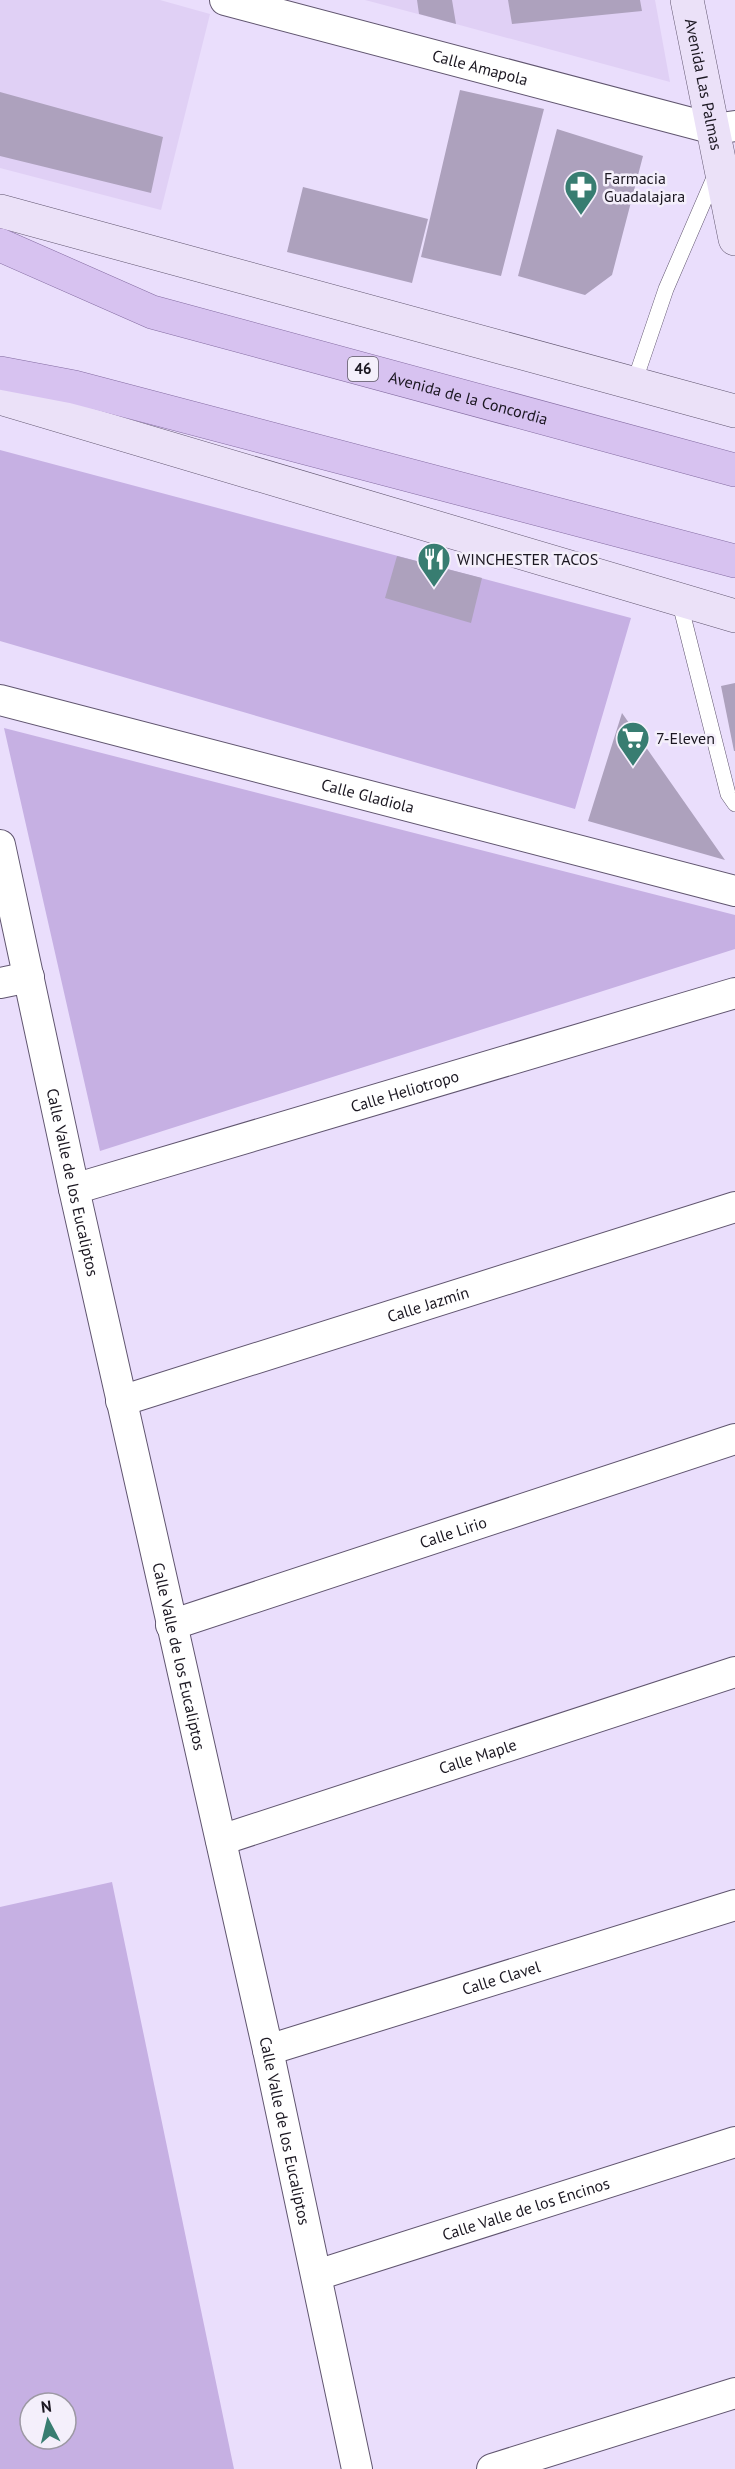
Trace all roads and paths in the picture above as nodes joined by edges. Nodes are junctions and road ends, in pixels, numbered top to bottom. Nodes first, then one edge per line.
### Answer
1 (225, 0) edge
2 (687, 0) edge
3 (724, 127) edge
4 (720, 163) junction
5 (0, 211) edge
6 (735, 239) edge
7 (0, 245) edge
8 (0, 373) edge
9 (634, 383) junction
10 (0, 398) edge
11 (735, 411) edge
12 (735, 470) edge
13 (735, 561) edge
14 (679, 600) junction
15 (735, 616) edge
16 (0, 700) edge
17 (735, 804) edge
18 (0, 845) edge
19 (735, 891) edge
20 (29, 977) junction
21 (0, 983) edge
22 (735, 993) edge
23 (74, 1189) junction
24 (735, 1207) edge
25 (121, 1401) junction
26 (735, 1439) edge
27 (171, 1625) junction
28 (735, 1672) edge
29 (221, 1840) junction
30 (735, 1905) edge
31 (268, 2050) junction
32 (735, 2142) edge
33 (317, 2275) junction
34 (735, 2393) edge
35 (357, 2469) edge
36 (492, 2469) edge

1 - 3 street, Calle Amapola
2 - 3 street, Avenida Las Palmas
3 - 4 street, Avenida Las Palmas
4 - 6 street, Avenida Las Palmas
4 - 9 lane
5 - 9 street
7 - 12 main road, Avenida de la Concordia / 46
8 - 13 main road
9 - 11 street
10 - 14 street
14 - 15 street
14 - 17 lane
16 - 19 street, Calle Gladiola
18 - 20 street, Calle Valle de los Eucaliptos
20 - 21 street
20 - 23 street, Calle Valle de los Eucaliptos
22 - 23 street, Calle Heliotropo
23 - 25 street, Calle Valle de los Eucaliptos
24 - 25 street, Calle Jazmín
25 - 27 street, Calle Valle de los Eucaliptos
26 - 27 street, Calle Lirio
27 - 29 street, Calle Valle de los Eucaliptos
28 - 29 street, Calle Maple
29 - 31 street, Calle Valle de los Eucaliptos
30 - 31 street, Calle Clavel
31 - 33 street, Calle Valle de los Eucaliptos
32 - 33 street, Calle Valle de los Encinos
33 - 35 street, Calle Valle de los Eucaliptos
34 - 36 street

